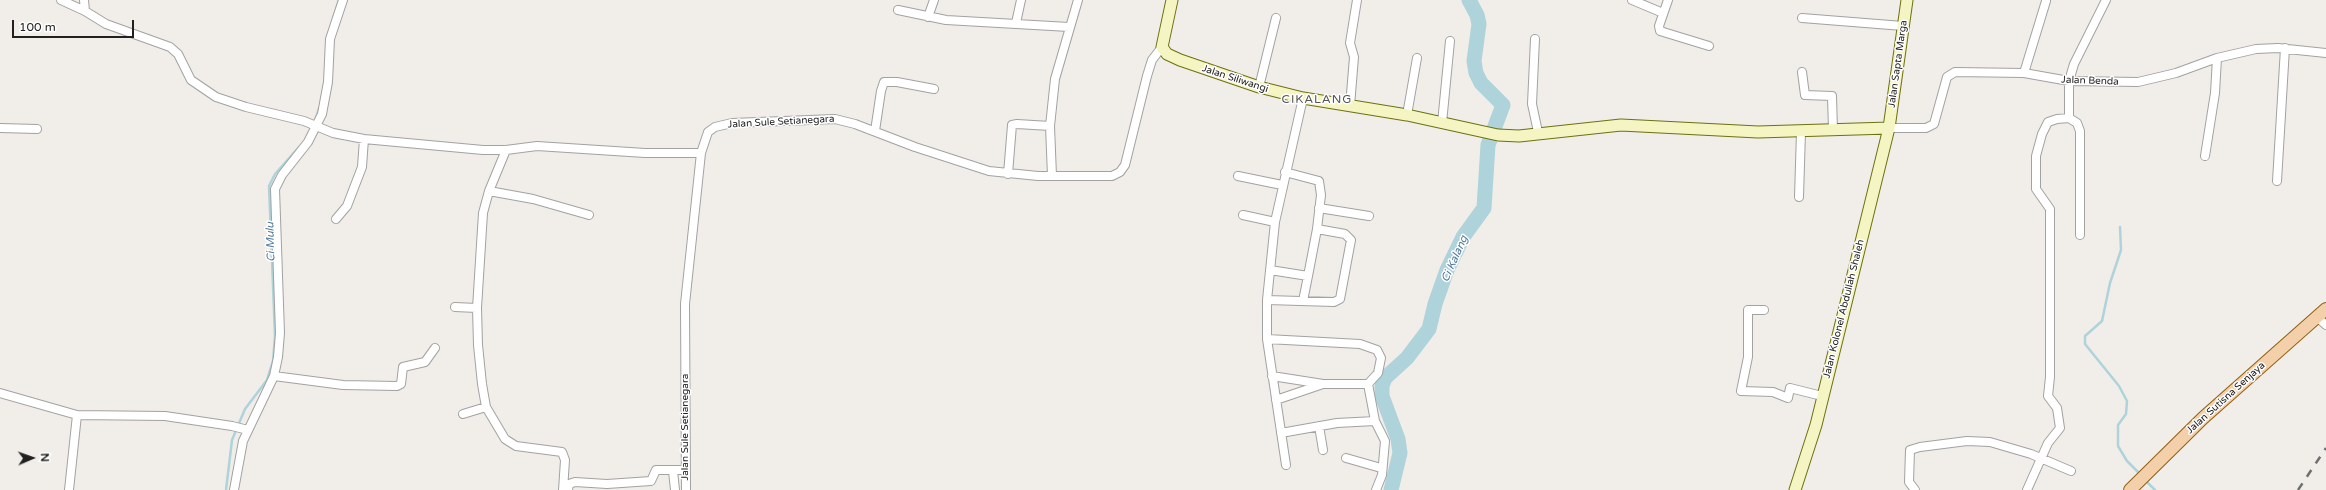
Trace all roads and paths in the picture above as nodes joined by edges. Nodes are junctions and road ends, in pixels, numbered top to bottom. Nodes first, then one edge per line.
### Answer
1 (61, 0) edge
2 (84, 0) edge
3 (343, 0) edge
4 (934, 0) edge
5 (1021, 0) edge
6 (1078, 0) edge
7 (1172, 0) edge
8 (1357, 0) edge
9 (1632, 0) edge
10 (1668, 0) edge
11 (1907, 0) edge
12 (2046, 0) edge
13 (2106, 0) edge
14 (898, 10) dead end
15 (85, 12) junction
16 (1663, 14) junction
17 (928, 17) junction
18 (1276, 18) dead end
19 (1802, 18) dead end
20 (1016, 24) junction
21 (1903, 26) junction
22 (1069, 27) junction
23 (1535, 39) dead end
24 (1450, 41) dead end
25 (1708, 46) dead end
26 (1162, 47) junction
27 (2285, 48) junction
28 (2326, 53) edge
29 (1417, 58) dead end
30 (2217, 58) junction
31 (1802, 72) dead end
32 (2024, 73) junction
33 (2069, 81) junction
34 (1259, 87) junction
35 (934, 89) dead end
36 (1303, 98) junction
37 (1350, 106) junction
38 (1407, 115) junction
39 (2069, 118) junction
40 (1442, 123) junction
41 (314, 125) junction
42 (1050, 126) junction
43 (0, 128) edge
44 (1889, 128) junction
45 (37, 129) dead end
46 (1833, 130) junction
47 (875, 131) junction
48 (1538, 132) junction
49 (1801, 132) junction
50 (364, 139) junction
51 (506, 150) junction
52 (701, 153) junction
53 (2205, 156) dead end
54 (1285, 172) junction
55 (1008, 174) junction
56 (1052, 176) junction
57 (1238, 176) dead end
58 (2277, 181) dead end
59 (1282, 184) junction
60 (489, 191) junction
61 (1799, 197) dead end
62 (1319, 208) junction
63 (589, 215) dead end
64 (1243, 215) dead end
65 (1369, 216) dead end
66 (336, 219) dead end
67 (1274, 222) junction
68 (1317, 229) junction
69 (2080, 235) dead end
70 (1270, 270) junction
71 (1308, 276) junction
72 (1267, 300) junction
73 (1303, 301) junction
74 (455, 307) dead end
75 (477, 308) junction
76 (1764, 310) dead end
77 (2323, 317) edge
78 (1266, 339) junction
79 (435, 348) dead end
80 (274, 376) junction
81 (1272, 376) junction
82 (1323, 384) junction
83 (1368, 384) junction
84 (0, 393) edge
85 (1822, 396) junction
86 (1276, 400) junction
87 (486, 407) junction
88 (463, 414) dead end
89 (77, 415) junction
90 (1375, 421) junction
91 (1319, 426) junction
92 (240, 428) junction
93 (1281, 433) junction
94 (1323, 450) dead end
95 (1346, 458) dead end
96 (2042, 459) junction
97 (1286, 465) dead end
98 (1381, 468) junction
99 (686, 470) junction
100 (674, 471) junction
101 (2071, 471) dead end
102 (607, 487) edge
103 (2132, 487) edge
104 (69, 490) edge
105 (234, 490) edge
106 (563, 490) edge
107 (568, 490) edge
108 (675, 490) edge
109 (686, 490) edge
110 (1376, 490) edge
111 (1795, 490) edge
112 (1915, 490) edge
113 (2027, 490) edge

1 - 15 street
2 - 15 street
3 - 41 street
4 - 17 street
5 - 20 street
6 - 22 street
7 - 26 street
8 - 37 street
9 - 16 street
10 - 16 street
11 - 21 street, Jalan Sapta Marga
12 - 32 street
13 - 33 street
14 - 17 street
15 - 41 street
16 - 25 street
17 - 20 street
18 - 34 street
19 - 21 street
20 - 22 street
21 - 44 street, Jalan Sapta Marga
22 - 42 street
23 - 48 street
24 - 40 street
26 - 34 street, Jalan Siliwangi
26 - 56 street, Jalan Sule Setianegara
27 - 28 street, Jalan Benda
27 - 30 street, Jalan Benda
27 - 58 street
29 - 38 street
30 - 33 street, Jalan Benda
30 - 53 street
31 - 46 street
32 - 33 street, Jalan Benda
32 - 44 street, Jalan Benda
33 - 39 street
34 - 36 street, Jalan Siliwangi
35 - 47 street
36 - 37 street, Jalan Siliwangi
36 - 54 street
37 - 38 street, Jalan Siliwangi
38 - 40 street, Jalan Siliwangi
39 - 69 street
39 - 96 street
40 - 48 street, Jalan Siliwangi
41 - 50 street
41 - 80 street
42 - 55 street
42 - 56 street
43 - 45 street
44 - 46 street, Jalan Siliwangi
44 - 85 street, Jalan Kolonel Abdullah Shaleh
46 - 49 street, Jalan Siliwangi
47 - 52 street, Jalan Sule Setianegara
47 - 55 street, Jalan Sule Setianegara
48 - 49 street, Jalan Siliwangi
49 - 61 street
50 - 51 street
50 - 66 street
51 - 52 street
51 - 60 street
52 - 99 street, Jalan Sule Setianegara
54 - 59 street
54 - 62 street
55 - 56 street, Jalan Sule Setianegara
57 - 59 street
59 - 67 street
60 - 63 street
60 - 75 street
62 - 65 street
62 - 68 street
64 - 67 street
67 - 70 street
68 - 71 street
68 - 73 street
70 - 71 street
70 - 72 street
71 - 73 street
72 - 73 street
72 - 78 street
74 - 75 street
75 - 87 street
76 - 85 street
77 - 103 main road, Jalan Sutisna Senjaya
78 - 81 street
78 - 83 street
79 - 80 street
80 - 92 street
81 - 82 street
81 - 86 street
82 - 83 street
82 - 86 street
83 - 90 street
84 - 89 street
85 - 111 street, Jalan Kolonel Abdullah Shaleh
86 - 93 street
87 - 88 street
87 - 106 street
89 - 92 street
89 - 104 street
90 - 91 street
90 - 98 street
91 - 93 street
91 - 94 street
92 - 105 street
93 - 97 street
95 - 98 street
96 - 101 street
96 - 112 street
96 - 113 street
98 - 110 street
99 - 100 street
99 - 109 street, Jalan Sule Setianegara
100 - 102 street
100 - 108 street
102 - 107 street

